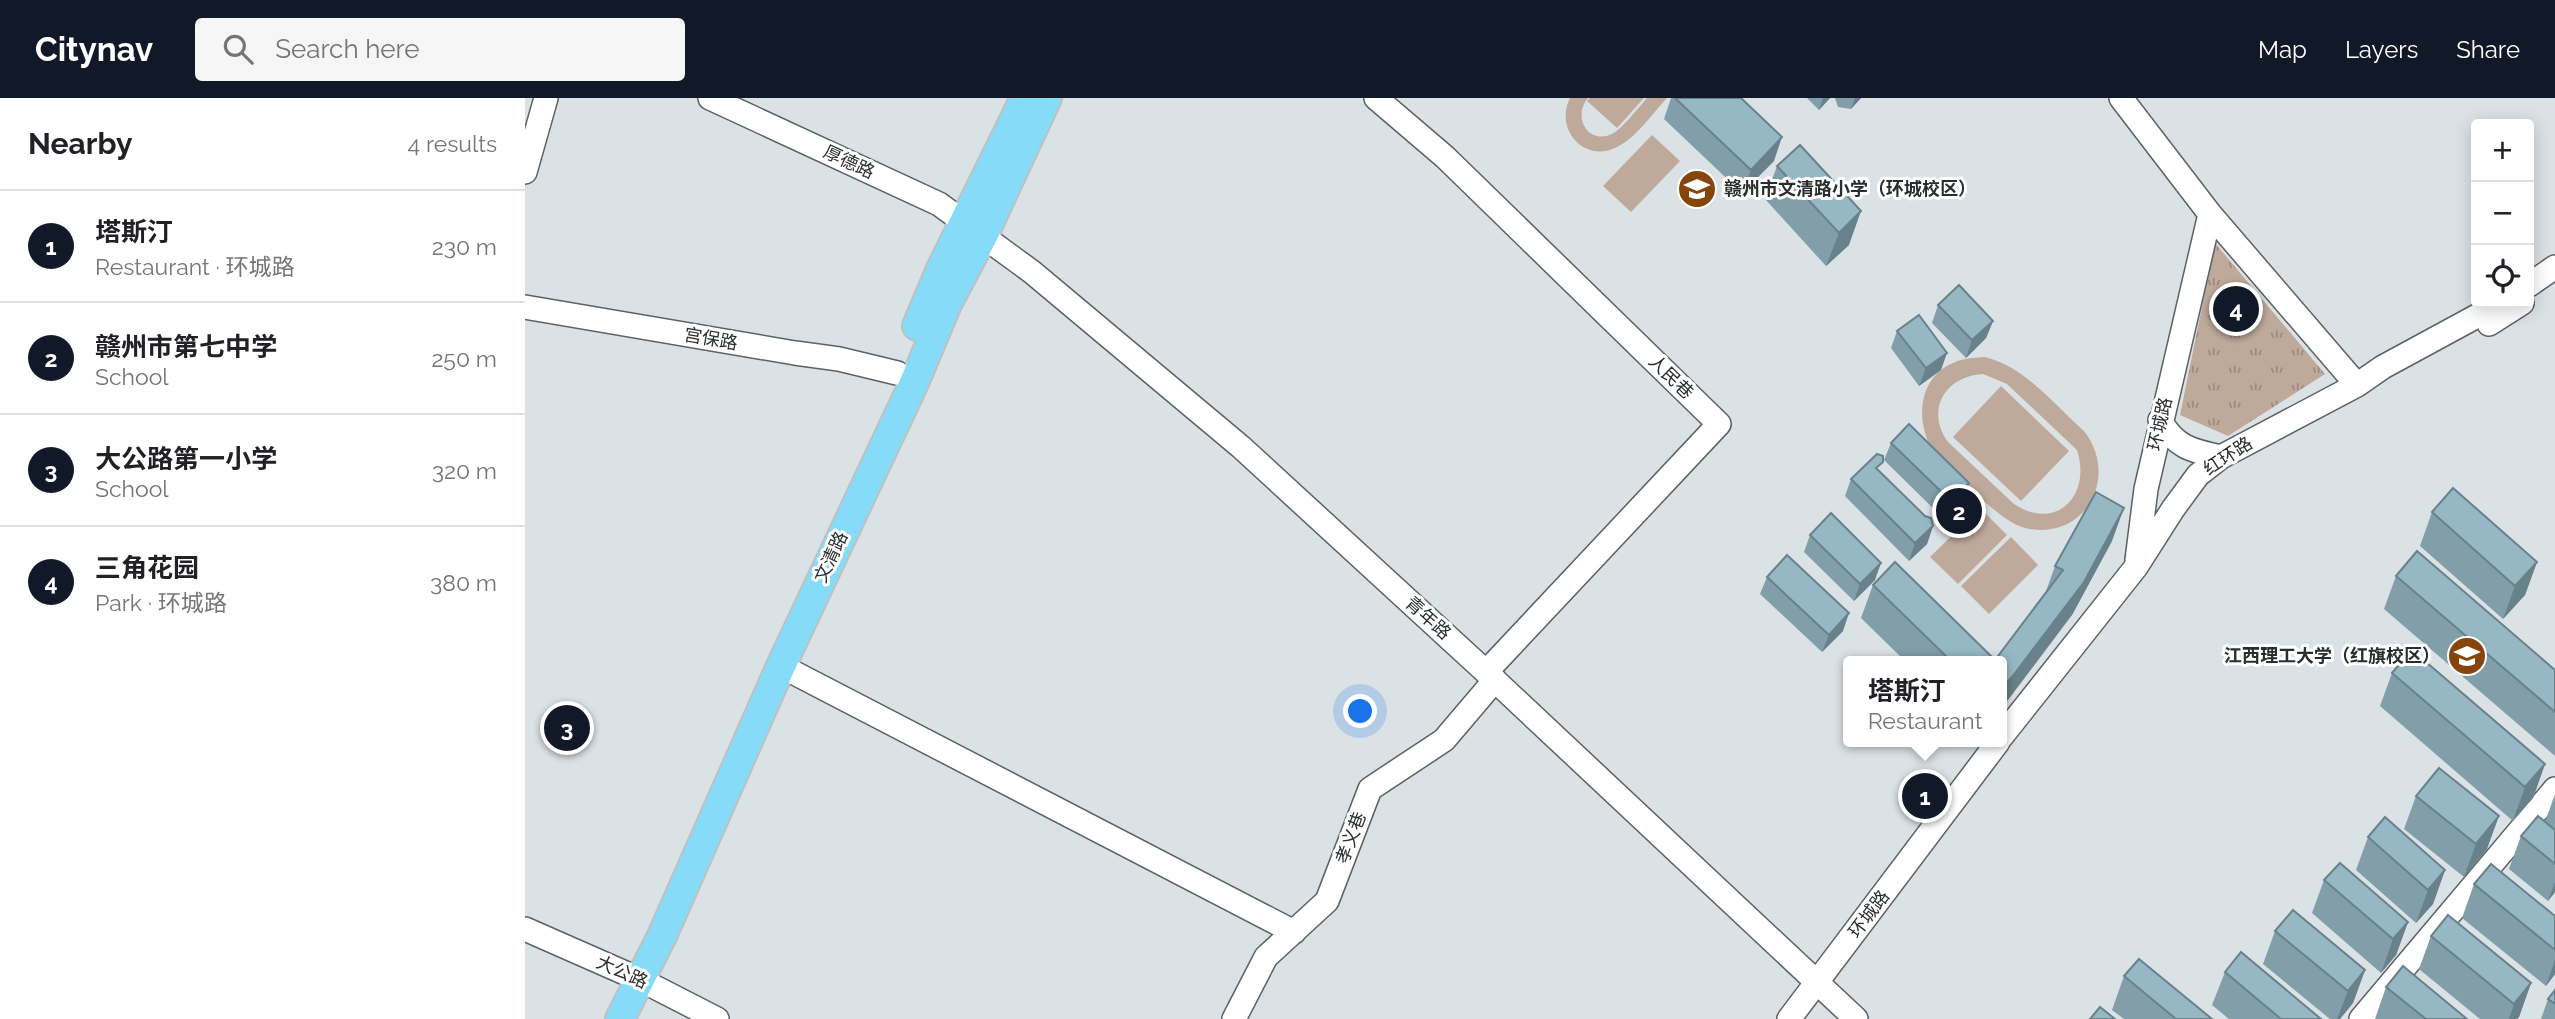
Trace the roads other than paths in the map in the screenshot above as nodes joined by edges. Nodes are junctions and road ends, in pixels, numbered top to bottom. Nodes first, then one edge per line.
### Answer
1 (546, 98) edge
2 (710, 98) edge
3 (1025, 98) edge
4 (1047, 98) edge
5 (1376, 98) edge
6 (2121, 98) edge
7 (525, 172) edge
8 (2210, 214) junction
9 (974, 229) junction
10 (2555, 267) edge
11 (2555, 281) edge
12 (2534, 282) edge
13 (2534, 295) edge
14 (525, 307) edge
15 (2492, 308) edge
16 (2514, 308) edge
17 (897, 373) junction
18 (2357, 385) junction
19 (2161, 420) junction
20 (2221, 457) junction
21 (2136, 567) junction
22 (781, 666) junction
23 (1491, 676) junction
24 (2007, 730) edge
25 (1994, 747) edge
26 (2555, 789) edge
27 (525, 929) edge
28 (1294, 932) junction
29 (632, 976) junction
30 (1817, 982) junction
31 (601, 1019) edge
32 (620, 1019) edge
33 (717, 1019) edge
34 (1234, 1019) edge
35 (1789, 1019) edge
36 (1856, 1019) edge
37 (2361, 1019) edge

1 - 7 street
2 - 9 street, 厚德路
3 - 9 main road, 文清路
4 - 9 main road, 文清路
5 - 23 street, 人民巷
6 - 8 street
8 - 18 street
8 - 19 street, 环城路
9 - 17 main road, 文清路
9 - 22 main road, 文清路
9 - 23 street, 青年路
10 - 12 street
11 - 13 street
14 - 17 street, 宫保路
15 - 18 street, 红环路
16 - 18 street, 红环路
17 - 29 main road, 文清路
18 - 20 street, 红环路
19 - 20 street
19 - 21 street, 环城路
20 - 21 street, 红环路
21 - 24 street
22 - 28 street
22 - 29 main road, 文清路
23 - 28 street, 孝义巷
23 - 30 street, 青年路
25 - 30 street, 环城路
26 - 37 street
27 - 29 street, 大公路
28 - 34 street, 孝义巷
29 - 31 main road, 文清路
29 - 32 main road, 文清路
29 - 33 street, 大公路
30 - 35 street, 环城路
30 - 36 street, 青年路

